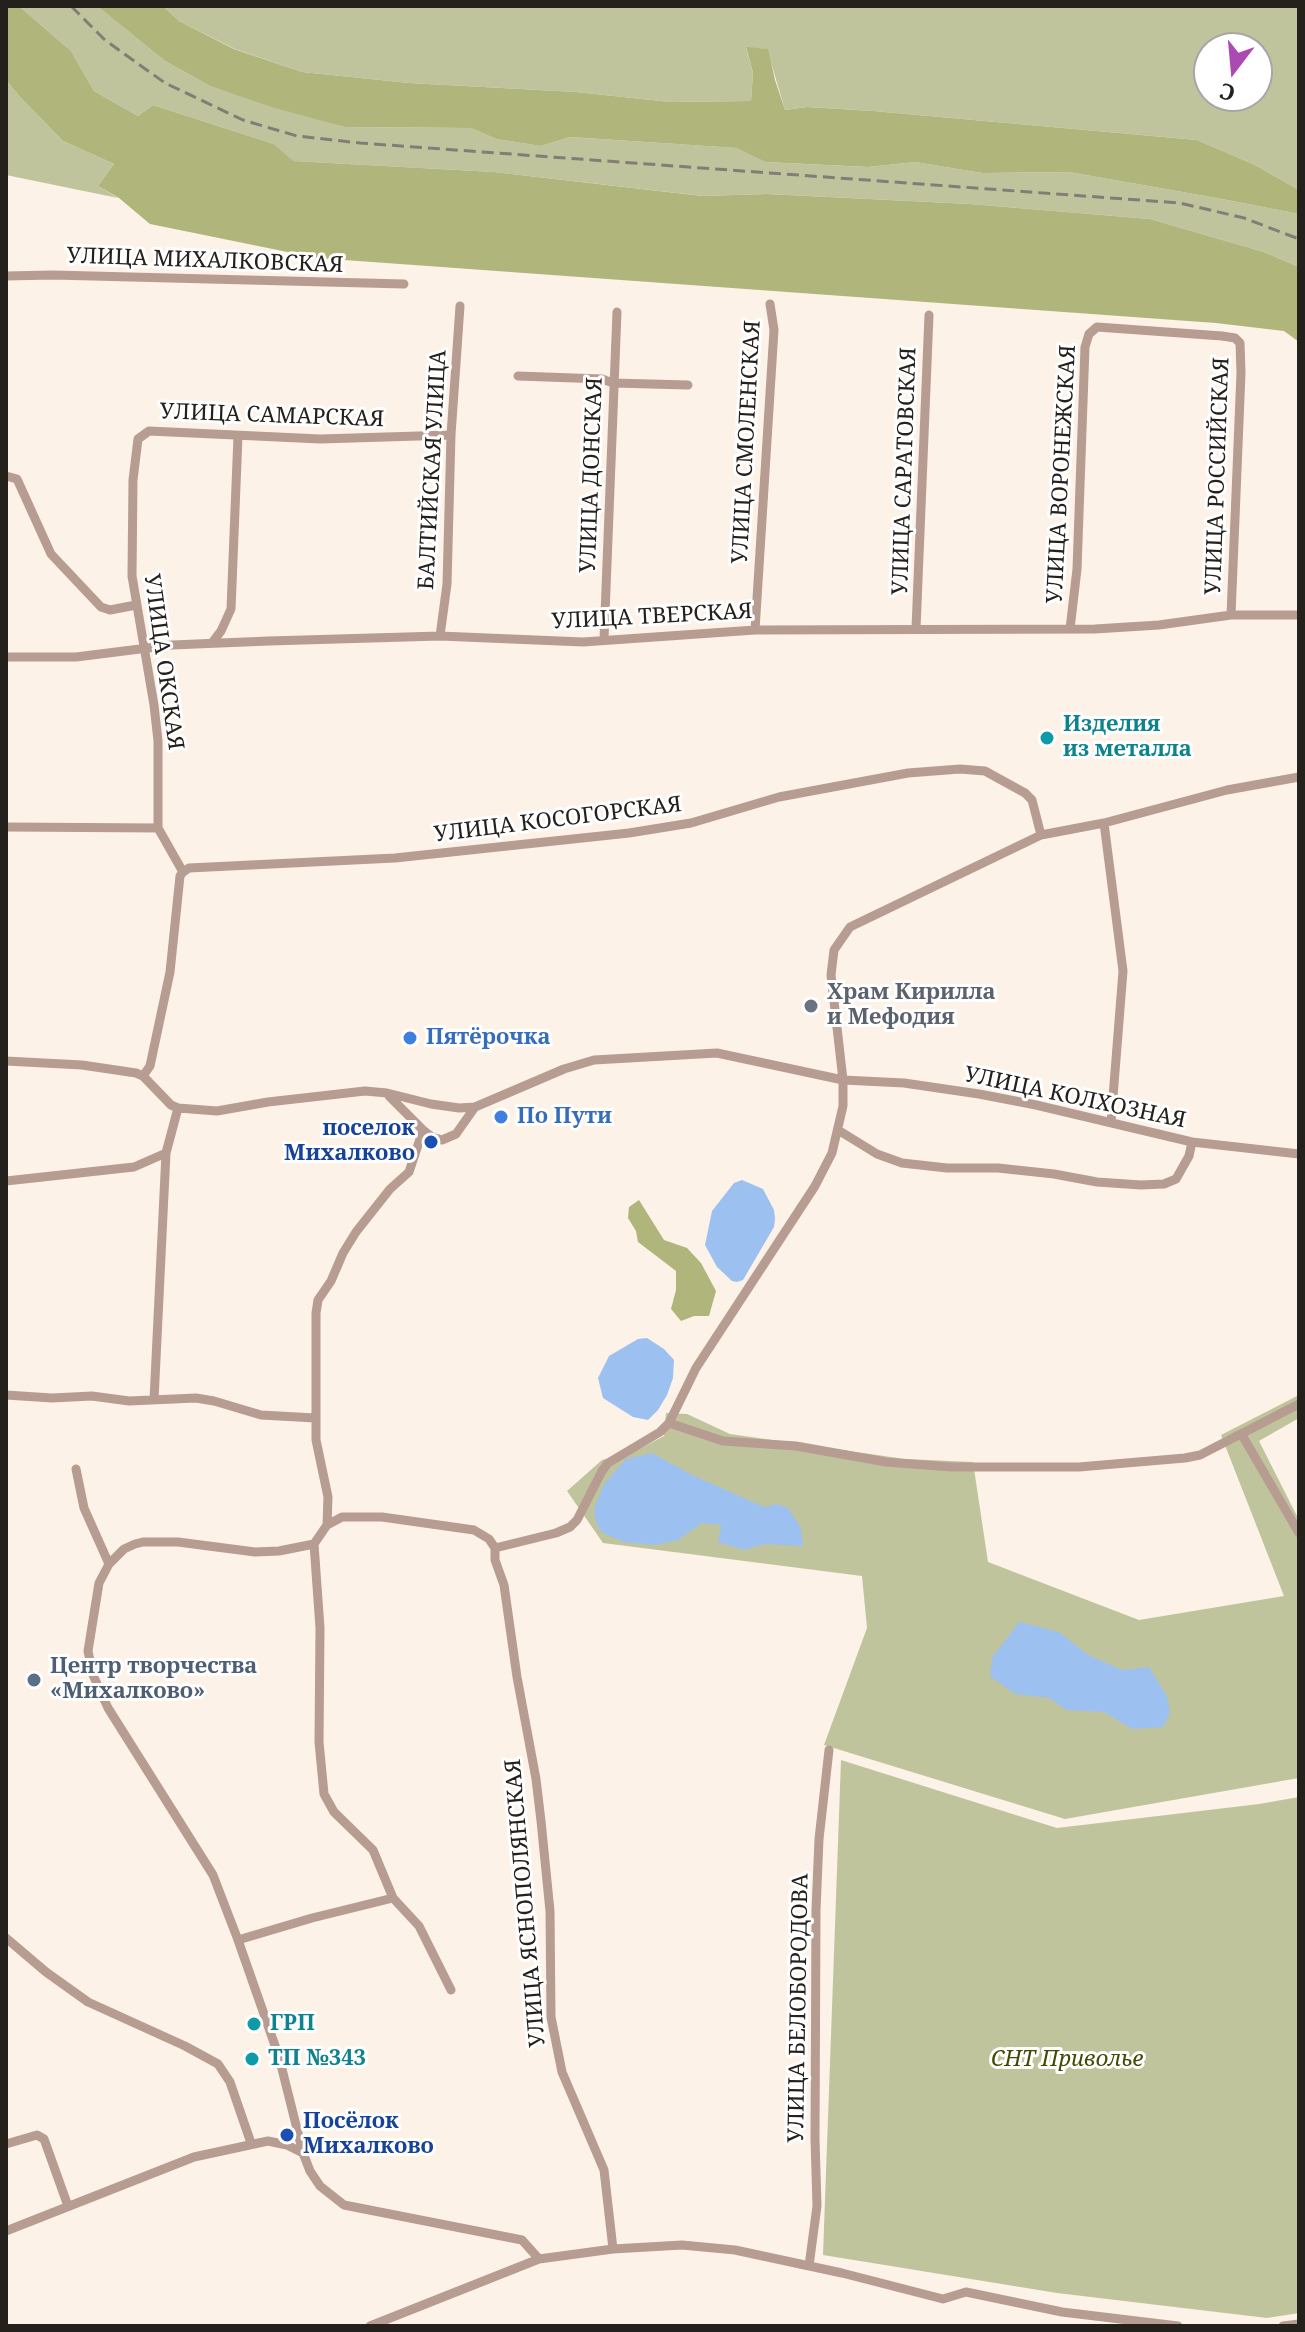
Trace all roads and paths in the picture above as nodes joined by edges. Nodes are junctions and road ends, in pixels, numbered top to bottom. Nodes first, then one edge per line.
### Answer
1 (6, 276) edge
2 (404, 284) dead end
3 (770, 304) dead end
4 (460, 306) dead end
5 (617, 312) dead end
6 (929, 315) dead end
7 (1099, 327) joint
8 (518, 376) dead end
9 (613, 383) junction
10 (688, 385) dead end
11 (141, 435) joint
12 (451, 435) junction
13 (238, 436) junction
14 (6, 476) edge
15 (136, 605) junction
16 (1231, 615) junction
17 (1299, 615) edge
18 (916, 628) junction
19 (1070, 629) junction
20 (755, 630) junction
21 (440, 636) junction
22 (604, 639) junction
23 (212, 643) junction
24 (144, 648) junction
25 (6, 657) edge
26 (1299, 777) edge
27 (1104, 823) junction
28 (6, 827) edge
29 (158, 828) junction
30 (1041, 835) junction
31 (183, 872) junction
32 (6, 1061) edge
33 (143, 1076) junction
34 (843, 1080) junction
35 (387, 1093) junction
36 (475, 1107) junction
37 (178, 1108) junction
38 (1111, 1122) junction
39 (838, 1130) junction
40 (421, 1133) junction
41 (1192, 1142) junction
42 (166, 1153) junction
43 (1299, 1154) edge
44 (6, 1181) edge
45 (6, 1395) edge
46 (154, 1400) junction
47 (1299, 1404) edge
48 (315, 1418) junction
49 (669, 1423) junction
50 (1242, 1435) junction
51 (76, 1469) dead end
52 (327, 1525) junction
53 (1299, 1533) edge
54 (314, 1544) junction
55 (495, 1548) junction
56 (109, 1564) junction
57 (829, 1750) dead end
58 (393, 1898) junction
59 (6, 1938) edge
60 (238, 1940) junction
61 (451, 1990) dead end
62 (251, 2143) junction
63 (6, 2144) edge
64 (303, 2153) junction
65 (68, 2206) junction
66 (6, 2231) edge
67 (613, 2249) junction
68 (539, 2259) junction
69 (809, 2266) junction
70 (1299, 2324) edge
71 (370, 2326) edge
72 (1178, 2326) edge
73 (1283, 2326) edge

1 - 2 street, УЛИЦА МИХАЛКОВСКАЯ
3 - 20 street, УЛИЦА СМОЛЕНСКАЯ
4 - 12 street, БАЛТИЙСКАЯ УЛИЦА
5 - 9 street, УЛИЦА ДОНСКАЯ
6 - 18 street, УЛИЦА САРАТОВСКАЯ
7 - 16 street, УЛИЦА РОССИЙСКАЯ
7 - 19 street, УЛИЦА ВОРОНЕЖСКАЯ
8 - 9 street
9 - 10 street
9 - 22 street, УЛИЦА ДОНСКАЯ
11 - 13 street, УЛИЦА САМАРСКАЯ
11 - 15 street, УЛИЦА ОКСКАЯ
12 - 13 street, УЛИЦА САМАРСКАЯ
12 - 21 street, БАЛТИЙСКАЯ УЛИЦА
13 - 23 street
14 - 15 street
15 - 24 street, УЛИЦА ОКСКАЯ
16 - 17 street, УЛИЦА ТВЕРСКАЯ
16 - 19 street, УЛИЦА ТВЕРСКАЯ
18 - 19 street, УЛИЦА ТВЕРСКАЯ
18 - 20 street, УЛИЦА ТВЕРСКАЯ
20 - 22 street, УЛИЦА ТВЕРСКАЯ
21 - 22 street, УЛИЦА ТВЕРСКАЯ
21 - 23 street, УЛИЦА ТВЕРСКАЯ
23 - 24 street, УЛИЦА ТВЕРСКАЯ
24 - 25 street, УЛИЦА ТВЕРСКАЯ
24 - 29 street, УЛИЦА ОКСКАЯ
26 - 27 street
27 - 30 street
27 - 38 street
28 - 29 street
29 - 31 street, УЛИЦА ОКСКАЯ
30 - 31 street, УЛИЦА КОСОГОРСКАЯ
30 - 34 street
31 - 33 street
32 - 33 street
33 - 37 street
34 - 36 street, УЛИЦА КОЛХОЗНАЯ
34 - 38 street, УЛИЦА КОЛХОЗНАЯ
34 - 39 street
35 - 36 street
35 - 37 street
35 - 40 street
36 - 40 street
37 - 42 street
38 - 41 street, УЛИЦА КОЛХОЗНАЯ
39 - 41 street
39 - 49 street
40 - 48 street
41 - 43 street, УЛИЦА КОЛХОЗНАЯ
42 - 44 street
42 - 46 street
45 - 46 street
46 - 48 street
47 - 50 street
48 - 52 street
49 - 50 street
49 - 55 street
50 - 53 street
51 - 56 street
52 - 54 street
52 - 55 street
54 - 56 street
54 - 58 street
55 - 67 street, УЛИЦА ЯСНОПОЛЯНСКАЯ
56 - 60 street
57 - 69 street, УЛИЦА БЕЛОБОРОДОВА
58 - 60 street
58 - 61 street
59 - 62 street
60 - 64 street
62 - 64 street
62 - 65 street
63 - 65 street
64 - 68 street
65 - 66 street
67 - 68 street
67 - 69 street
68 - 71 street
69 - 72 street
70 - 73 street

